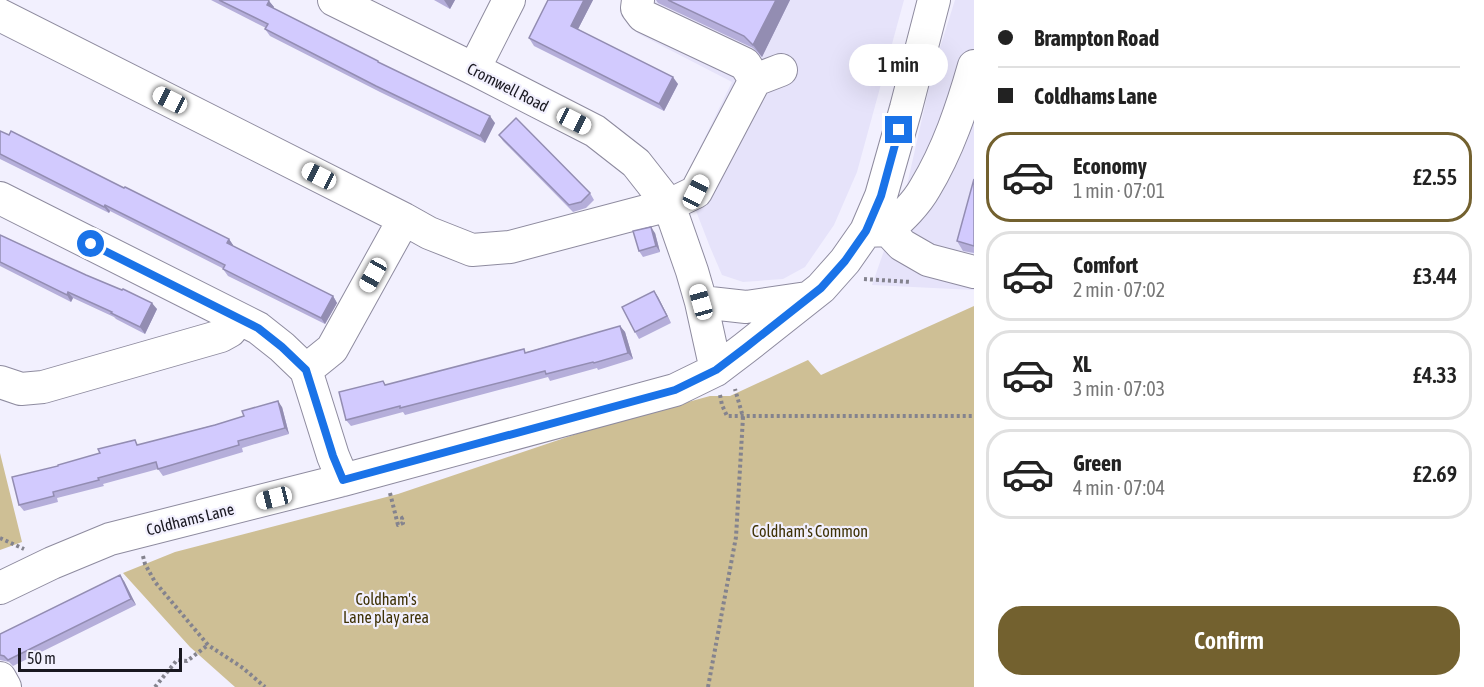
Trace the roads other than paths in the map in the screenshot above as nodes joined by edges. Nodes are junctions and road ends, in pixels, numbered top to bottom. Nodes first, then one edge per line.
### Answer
1 (334, 0) edge
2 (509, 0) edge
3 (638, 0) edge
4 (934, 0) edge
5 (0, 15) edge
6 (474, 69) junction
7 (973, 72) edge
8 (0, 198) edge
9 (669, 205) junction
10 (404, 219) junction
11 (877, 230) junction
12 (974, 272) edge
13 (807, 298) junction
14 (701, 302) junction
15 (239, 319) junction
16 (306, 370) junction
17 (723, 380) junction
18 (0, 382) edge
19 (343, 480) junction
20 (0, 588) edge
21 (0, 678) edge
22 (5, 687) edge

1 - 6 street, Cromwell Road
2 - 6 street
3 - 9 street
4 - 11 street, Coldhams Lane
5 - 10 street
6 - 9 street, Cromwell Road
7 - 11 street
8 - 15 street
9 - 10 street
9 - 14 street, Cromwell Road
10 - 16 street
11 - 12 street
11 - 13 street, Coldhams Lane
13 - 14 street
13 - 17 street, Coldhams Lane
14 - 17 street, Cromwell Road
15 - 16 street
15 - 18 street
16 - 19 street
17 - 19 street, Coldhams Lane
19 - 20 street, Coldhams Lane
21 - 22 street

